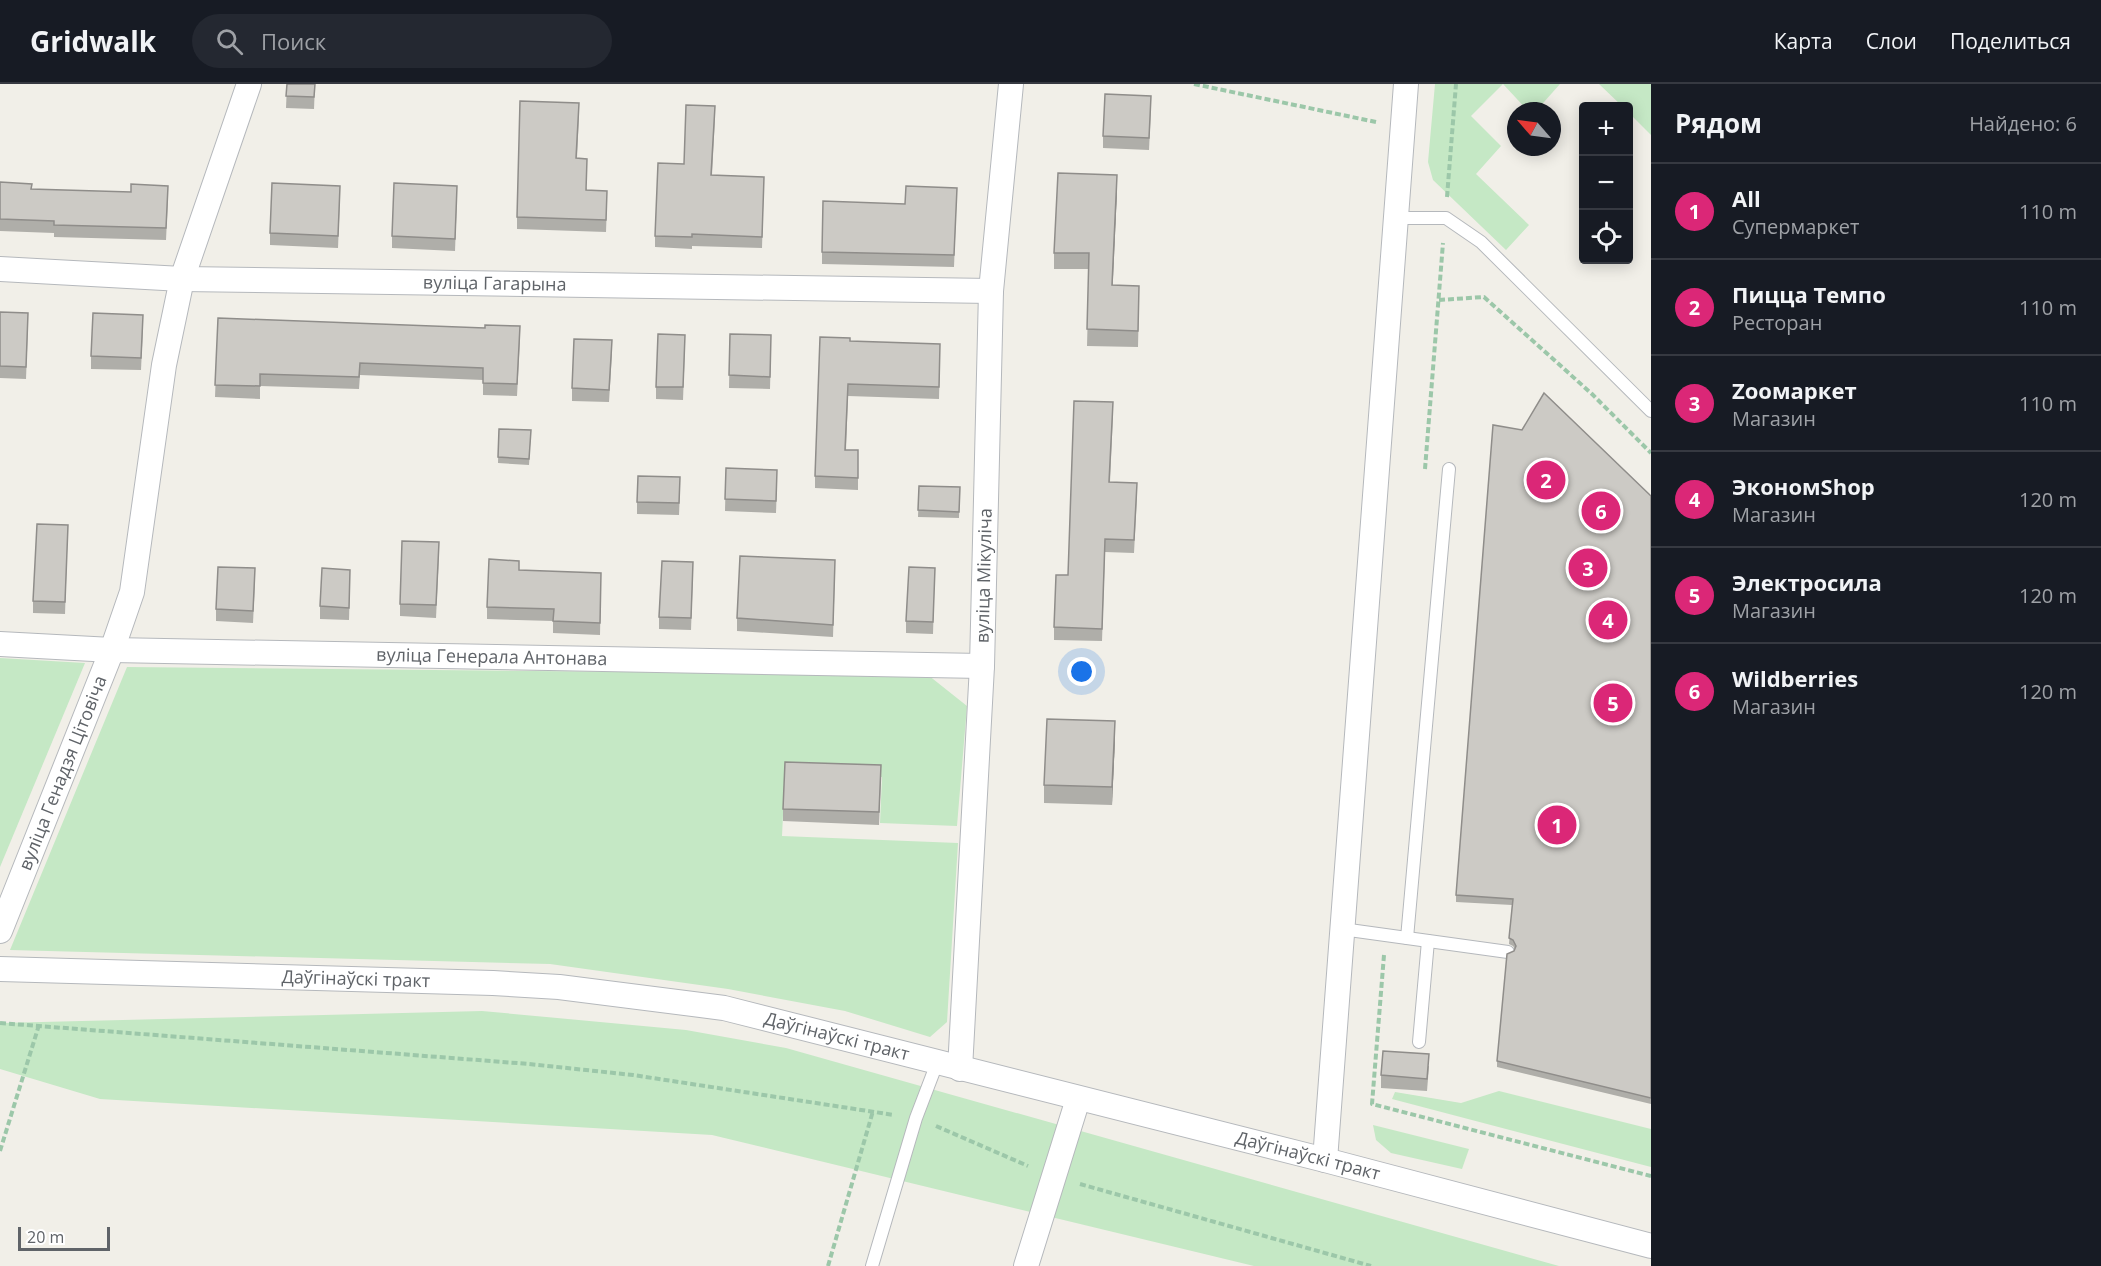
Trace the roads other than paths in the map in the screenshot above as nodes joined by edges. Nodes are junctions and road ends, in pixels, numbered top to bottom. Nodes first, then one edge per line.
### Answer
1 (249, 84) edge
2 (1011, 84) edge
3 (1406, 84) edge
4 (1396, 218) junction
5 (0, 269) edge
6 (182, 279) junction
7 (991, 291) junction
8 (1651, 411) edge
9 (1449, 469) dead end
10 (0, 644) edge
11 (112, 650) junction
12 (982, 666) junction
13 (1342, 929) junction
14 (0, 931) edge
15 (1407, 938) junction
16 (1428, 941) junction
17 (1508, 952) edge
18 (0, 969) edge
19 (1419, 1042) dead end
20 (948, 1066) junction
21 (1078, 1099) junction
22 (1325, 1160) junction
23 (1651, 1246) edge
24 (872, 1266) edge
25 (1026, 1266) edge

1 - 6 street, вуліца Генадзя Цітовіча
2 - 7 street, вуліца Мікуліча
3 - 4 street
4 - 8 lane
4 - 13 street
5 - 6 street, вуліца Гагарына
6 - 7 street, вуліца Гагарына
6 - 11 street, вуліца Генадзя Цітовіча
7 - 12 street, вуліца Мікуліча
9 - 15 lane
10 - 11 street, вуліца Генерала Антонава
11 - 12 street, вуліца Генерала Антонава
11 - 14 street, вуліца Генадзя Цітовіча
12 - 20 street, вуліца Мікуліча
13 - 15 lane
13 - 22 street
15 - 16 lane
16 - 17 lane
16 - 19 lane
18 - 20 street, Даўгінаўскі тракт
20 - 21 street, Даўгінаўскі тракт
20 - 24 lane
21 - 22 street, Даўгінаўскі тракт
21 - 25 street
22 - 23 street, Даўгінаўскі тракт

